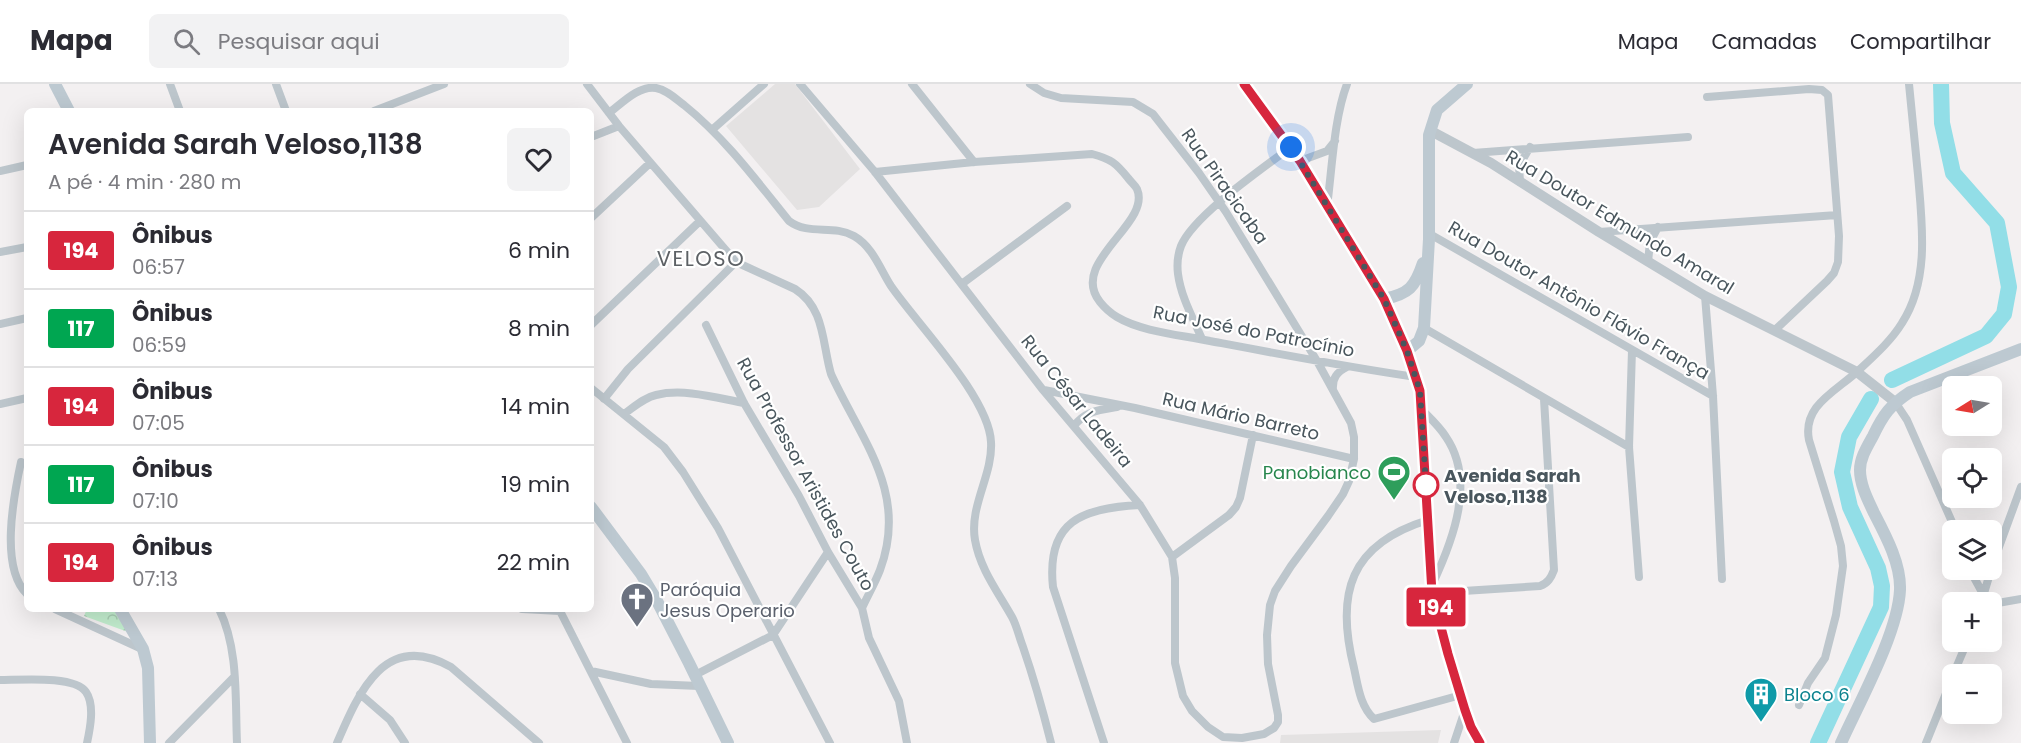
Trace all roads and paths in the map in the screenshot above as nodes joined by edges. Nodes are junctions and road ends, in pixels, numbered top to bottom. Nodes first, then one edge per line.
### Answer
1 (55, 84) edge
2 (170, 84) edge
3 (276, 84) edge
4 (444, 84) edge
5 (586, 84) edge
6 (764, 84) edge
7 (800, 84) edge
8 (912, 84) edge
9 (1030, 84) edge
10 (1244, 84) edge
11 (1347, 84) edge
12 (1467, 84) edge
13 (1909, 84) edge
14 (1707, 97) dead end
15 (67, 108) edge
16 (179, 108) edge
17 (285, 108) edge
18 (382, 108) edge
19 (609, 113) junction
20 (619, 126) junction
21 (713, 129) junction
22 (1431, 131) junction
23 (594, 136) edge
24 (1688, 137) dead end
25 (1336, 141) junction
26 (1291, 147) junction
27 (1530, 147) junction
28 (1473, 153) junction
29 (1300, 161) junction
30 (974, 162) junction
31 (650, 163) junction
32 (24, 166) edge
33 (0, 171) edge
34 (875, 172) junction
35 (1520, 182) junction
36 (1220, 202) junction
37 (1067, 206) dead end
38 (1327, 207) junction
39 (594, 215) edge
40 (1837, 215) junction
41 (700, 221) junction
42 (1658, 226) junction
43 (1428, 232) junction
44 (1599, 232) junction
45 (24, 248) edge
46 (1428, 248) junction
47 (0, 252) edge
48 (736, 262) junction
49 (1647, 262) junction
50 (963, 283) junction
51 (1407, 291) junction
52 (1705, 296) junction
53 (1384, 299) junction
54 (24, 319) edge
55 (594, 322) edge
56 (1425, 323) junction
57 (0, 324) edge
58 (706, 325) dead end
59 (1775, 330) junction
60 (1202, 339) junction
61 (2021, 349) edge
62 (1632, 350) junction
63 (1407, 351) junction
64 (1317, 361) junction
65 (1347, 366) junction
66 (1857, 372) junction
67 (1416, 377) junction
68 (1043, 390) junction
69 (594, 391) edge
70 (1333, 391) junction
71 (1713, 396) junction
72 (24, 399) edge
73 (604, 399) junction
74 (1544, 399) junction
75 (1895, 402) junction
76 (744, 403) junction
77 (0, 404) edge
78 (1120, 406) junction
79 (1421, 409) junction
80 (624, 414) junction
81 (1074, 426) junction
82 (1253, 435) junction
83 (1629, 447) junction
84 (1354, 459) junction
85 (21, 462) dead end
86 (2021, 487) edge
87 (1140, 505) junction
88 (594, 511) edge
89 (1428, 520) junction
90 (1951, 520) edge
91 (2002, 539) edge
92 (828, 552) junction
93 (1172, 557) junction
94 (1639, 577) dead end
95 (1722, 579) dead end
96 (1432, 589) junction
97 (24, 592) edge
98 (2021, 599) edge
99 (2002, 602) edge
100 (862, 608) junction
101 (62, 612) edge
102 (122, 612) edge
103 (220, 612) edge
104 (560, 612) edge
105 (773, 635) junction
106 (143, 649) junction
107 (591, 671) junction
108 (234, 677) junction
109 (0, 680) edge
110 (697, 680) junction
111 (360, 694) junction
112 (1461, 695) junction
113 (1942, 703) edge
114 (1799, 705) dead end
115 (1465, 710) junction
116 (1471, 727) junction
117 (1264, 734) joint
118 (1233, 740) edge
119 (87, 743) edge
120 (150, 743) edge
121 (169, 743) edge
122 (237, 743) edge
123 (337, 743) edge
124 (405, 743) edge
125 (540, 743) edge
126 (627, 743) edge
127 (728, 743) edge
128 (830, 743) edge
129 (907, 743) edge
130 (1051, 743) edge
131 (1104, 743) edge
132 (1454, 743) edge
133 (1470, 743) edge
134 (1480, 743) edge
135 (1841, 743) edge
136 (1926, 743) edge

1 - 15 main road
2 - 16 street
3 - 17 street
4 - 18 street
5 - 19 street
6 - 21 street
7 - 34 street, Rua César Ladeira
8 - 30 street
9 - 36 street, Rua Piracicaba
10 - 26 main road
11 - 25 street
12 - 22 main road
13 - 66 street
14 - 40 street
19 - 20 street
19 - 21 street
20 - 23 street
20 - 31 street
21 - 130 street
22 - 28 street, Rua Doutor Edmundo Amaral
22 - 43 main road
24 - 27 street
25 - 29 street
25 - 38 street
26 - 29 main road
26 - 36 street
27 - 28 street
27 - 35 street
28 - 35 street, Rua Doutor Edmundo Amaral
29 - 38 main road
30 - 34 street, Rua José do Patrocínio
30 - 60 street, Rua José do Patrocínio
31 - 39 street
31 - 41 street
32 - 33 street
34 - 50 street, Rua César Ladeira
35 - 44 street, Rua Doutor Edmundo Amaral
36 - 60 street
36 - 64 street, Rua Piracicaba
37 - 50 street
38 - 53 main road
40 - 42 street
40 - 59 street
41 - 48 street
41 - 55 street
42 - 44 street
42 - 49 street
43 - 46 main road
43 - 62 street, Rua Doutor Antônio Flávio França
44 - 49 street, Rua Doutor Edmundo Amaral
45 - 47 street
46 - 51 main road
46 - 56 main road
48 - 73 street
48 - 100 street
49 - 52 street, Rua Doutor Edmundo Amaral
50 - 68 street, Rua César Ladeira
51 - 53 main road
51 - 56 main road
52 - 59 street, Rua Doutor Edmundo Amaral
52 - 71 street
53 - 63 main road
54 - 57 street
56 - 63 main road
56 - 74 street
58 - 76 street, Rua Professor Aristides Couto
59 - 66 street, Rua Doutor Edmundo Amaral
60 - 64 street, Rua José do Patrocínio
61 - 75 main road
62 - 71 street, Rua Doutor Antônio Flávio França
62 - 83 street
63 - 67 main road
64 - 65 street, Rua José do Patrocínio
64 - 70 street, Rua Piracicaba
65 - 67 street, Rua José do Patrocínio
65 - 70 street
66 - 75 street, Rua Doutor Edmundo Amaral
66 - 114 street
67 - 79 main road
68 - 78 street, Rua Mário Barreto
68 - 81 street, Rua César Ladeira
69 - 73 street
70 - 84 street, Rua Piracicaba
71 - 95 street
72 - 77 street
73 - 80 street
74 - 83 street
74 - 96 street
75 - 90 street
75 - 135 main road
76 - 80 street
76 - 92 street, Rua Professor Aristides Couto
78 - 81 street, Rua Mário Barreto
78 - 82 street, Rua Mário Barreto
79 - 89 main road
79 - 96 street
80 - 105 street
81 - 87 street, Rua César Ladeira
82 - 84 street, Rua Mário Barreto
82 - 93 street
83 - 94 street
84 - 117 street, Rua Piracicaba
85 - 97 street
86 - 91 street
87 - 93 street, Rua César Ladeira
87 - 131 street
88 - 110 main road
89 - 96 main road
89 - 112 street
92 - 100 street, Rua Professor Aristides Couto
92 - 105 street
93 - 118 street, Rua César Ladeira
96 - 112 main road
98 - 99 street
100 - 129 street, Rua Professor Aristides Couto
101 - 106 street
102 - 106 main road
103 - 108 street
104 - 107 street
105 - 110 street
105 - 128 street
106 - 120 main road
107 - 110 street
107 - 126 street
108 - 121 street
108 - 122 street
109 - 119 street
110 - 127 main road
111 - 123 street
111 - 124 street
111 - 125 street
112 - 115 main road
113 - 136 street
115 - 116 main road
115 - 132 street
116 - 133 main road
116 - 134 main road
117 - 118 street, Rua César Ladeira

